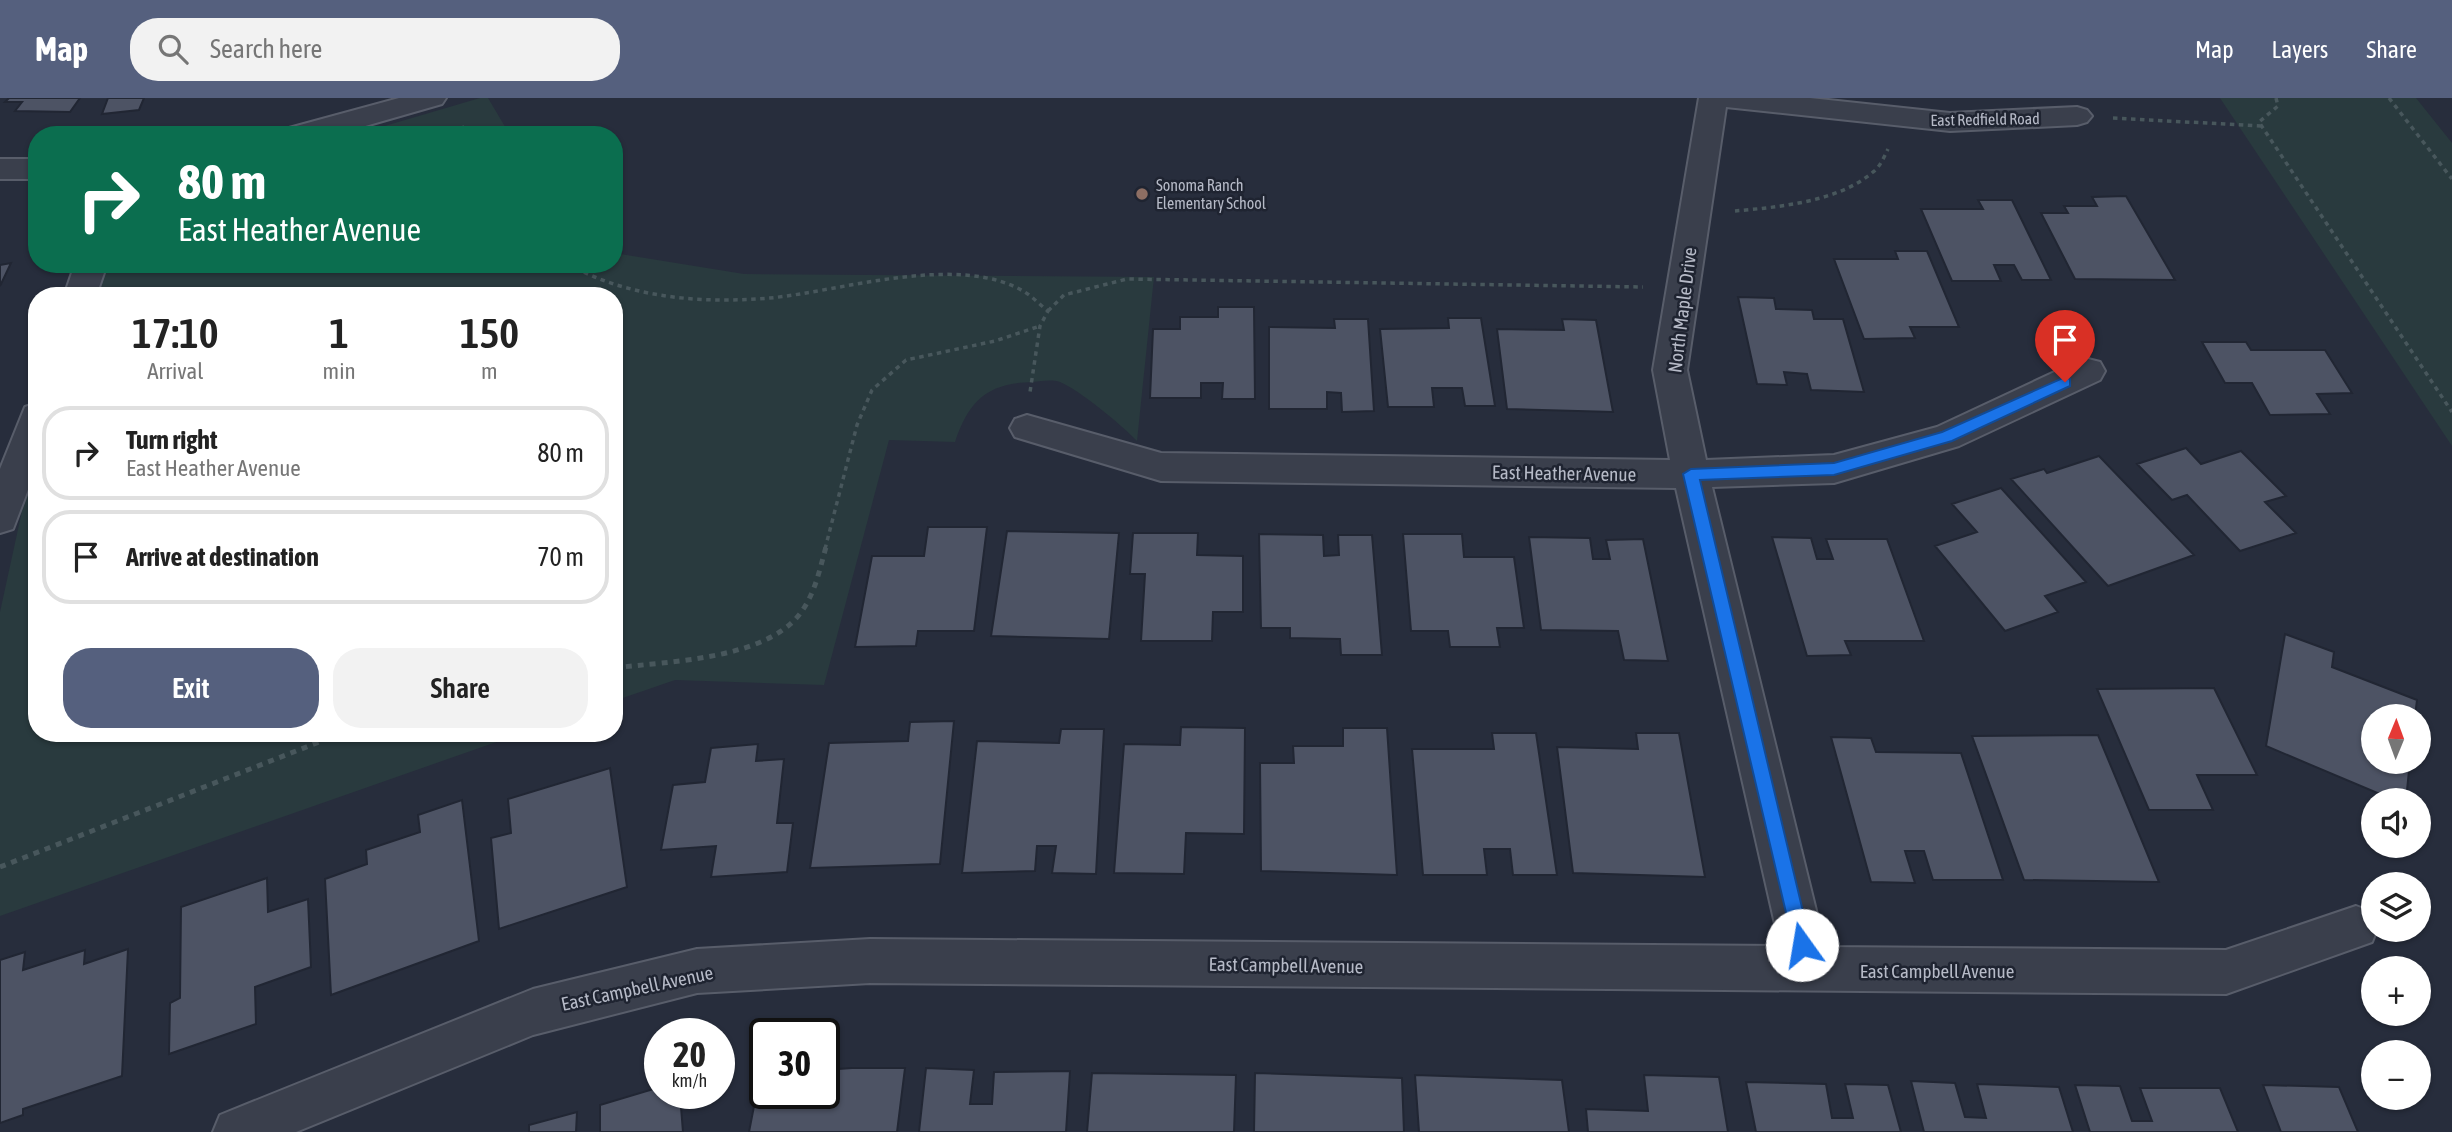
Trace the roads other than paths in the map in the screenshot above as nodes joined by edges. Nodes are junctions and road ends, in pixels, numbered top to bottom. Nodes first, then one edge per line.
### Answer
1 (432, 98) edge
2 (1713, 98) edge
3 (1727, 98) edge
4 (2077, 116) road end
5 (331, 126) edge
6 (0, 169) edge
7 (28, 169) edge
8 (2088, 371) dead end
9 (1027, 428) road end
10 (28, 441) edge
11 (1691, 474) junction
12 (0, 519) edge
13 (2356, 927) dead end
14 (1808, 971) junction
15 (237, 1132) edge

1 - 5 street
2 - 11 street, North Maple Drive
3 - 4 street, East Redfield Road
6 - 7 street
8 - 11 street, East Heather Avenue
9 - 11 street, East Heather Avenue
10 - 12 street
11 - 14 street, North Maple Drive
13 - 14 street, East Campbell Avenue
14 - 15 street, East Campbell Avenue

